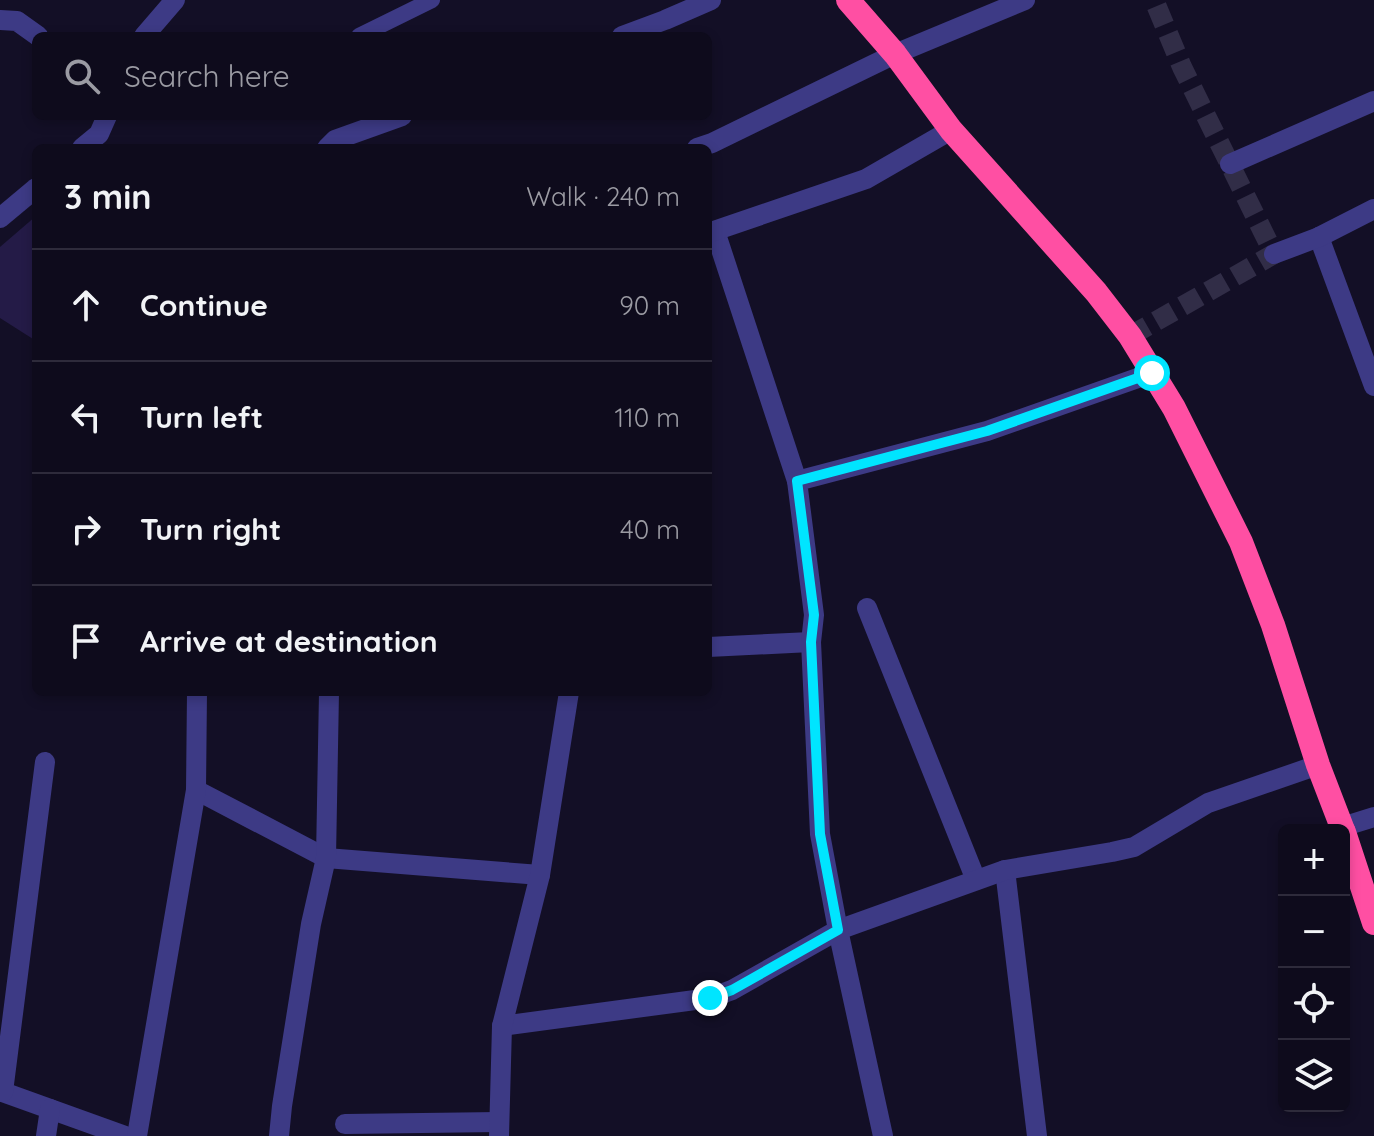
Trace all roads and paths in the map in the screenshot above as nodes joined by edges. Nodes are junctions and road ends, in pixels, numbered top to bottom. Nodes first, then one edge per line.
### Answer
1 (175, 0) edge
2 (432, 0) edge
3 (711, 0) edge
4 (848, 0) edge
5 (1025, 0) edge
6 (0, 20) edge
7 (32, 32) edge
8 (147, 32) edge
9 (367, 32) edge
10 (633, 32) edge
11 (895, 54) junction
12 (1374, 101) edge
13 (105, 120) edge
14 (391, 120) edge
15 (951, 130) junction
16 (87, 144) edge
17 (331, 144) edge
18 (709, 144) edge
19 (1230, 164) dead end
20 (32, 191) edge
21 (1374, 209) edge
22 (0, 218) edge
23 (712, 232) edge
24 (712, 235) edge
25 (1319, 237) junction
26 (1274, 254) dead end
27 (1368, 349) edge
28 (1152, 373) junction
29 (1374, 386) edge
30 (797, 481) junction
31 (867, 608) dead end
32 (811, 642) junction
33 (712, 647) edge
34 (197, 696) edge
35 (329, 696) edge
36 (568, 696) edge
37 (45, 762) dead end
38 (1318, 765) junction
39 (196, 790) junction
40 (1374, 817) edge
41 (1341, 824) edge
42 (1350, 827) edge
43 (1350, 851) edge
44 (326, 858) junction
45 (1005, 870) junction
46 (540, 875) junction
47 (976, 880) junction
48 (1374, 923) edge
49 (838, 930) junction
50 (502, 1026) junction
51 (2, 1091) edge
52 (50, 1109) junction
53 (345, 1124) dead end
54 (499, 1129) edge
55 (46, 1136) edge
56 (125, 1136) edge
57 (137, 1136) edge
58 (279, 1136) edge
59 (883, 1136) edge
60 (1037, 1136) edge

1 - 8 street
2 - 9 lane
3 - 10 street
4 - 11 highway
5 - 11 street
6 - 7 street
11 - 15 highway
11 - 18 street
12 - 19 street
13 - 16 street
14 - 17 street
15 - 23 street
15 - 28 highway
20 - 22 street
21 - 25 street
24 - 30 street
25 - 26 street
25 - 27 street
27 - 29 street
28 - 30 street
28 - 38 highway
30 - 32 street
31 - 47 street
32 - 33 street
32 - 49 street
34 - 39 street
35 - 44 street
36 - 46 street
37 - 51 street
38 - 41 highway
38 - 45 street
39 - 44 street
39 - 57 street
40 - 42 street
43 - 48 highway
44 - 46 street
44 - 58 street
45 - 47 street
45 - 60 street
46 - 50 street
47 - 49 street
49 - 50 street
49 - 59 street
50 - 54 street
51 - 52 street
52 - 55 street
52 - 56 street
53 - 54 street

